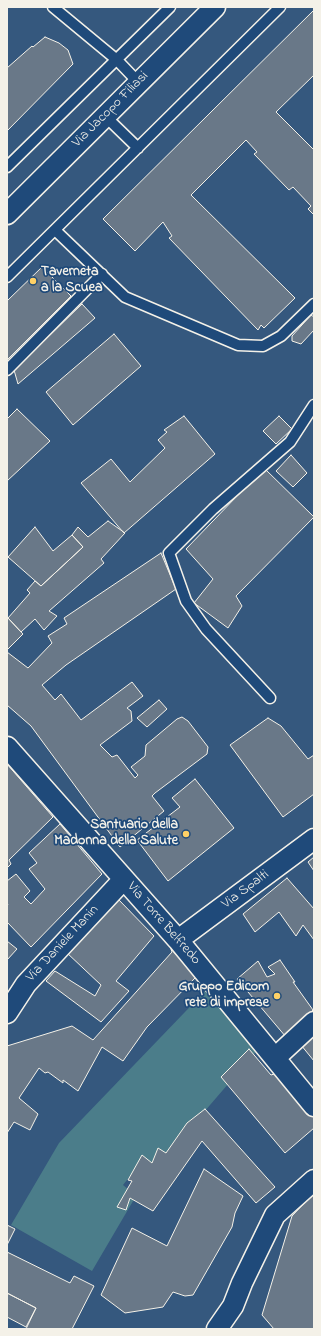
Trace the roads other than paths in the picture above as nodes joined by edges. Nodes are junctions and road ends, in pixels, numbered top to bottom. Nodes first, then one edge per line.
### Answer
1 (53, 7) edge
2 (170, 7) edge
3 (215, 7) edge
4 (280, 7) edge
5 (117, 60) junction
6 (139, 82) junction
7 (105, 116) junction
8 (138, 148) junction
9 (7, 167) edge
10 (7, 214) edge
11 (55, 230) junction
12 (102, 274) junction
13 (7, 278) edge
14 (314, 304) edge
15 (7, 370) edge
16 (314, 404) edge
17 (270, 698) dead end
18 (7, 747) edge
19 (314, 839) edge
20 (124, 879) junction
21 (178, 940) junction
22 (7, 1013) edge
23 (314, 1022) edge
24 (275, 1058) junction
25 (314, 1106) edge
26 (314, 1180) edge
27 (225, 1326) edge

1 - 5 lane
2 - 5 lane
3 - 6 street, Via Jacopo Filiasi
4 - 8 lane
5 - 6 lane
5 - 9 lane
6 - 7 street, Via Jacopo Filiasi
7 - 8 lane
7 - 10 street, Via Jacopo Filiasi
8 - 11 lane
11 - 12 lane
11 - 13 lane
12 - 14 lane
12 - 15 lane
16 - 17 lane
18 - 20 street, Via Torre Belfredo
19 - 21 street, Via Spalti
20 - 21 street, Via Torre Belfredo
20 - 22 street, Via Daniele Manin
21 - 24 street, Via Torre Belfredo
23 - 24 street
24 - 25 street, Via Torre Belfredo
26 - 27 street

